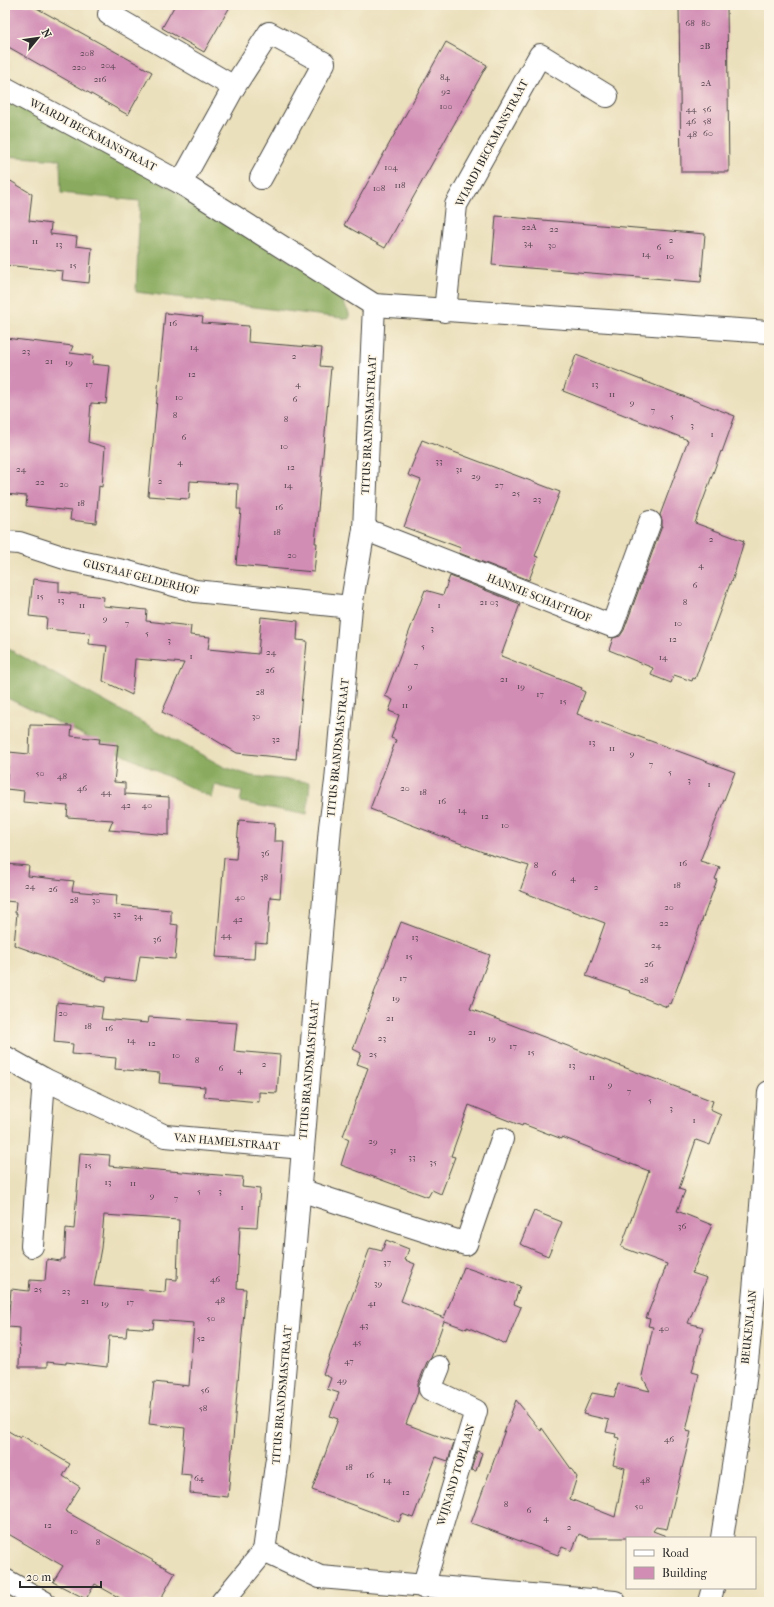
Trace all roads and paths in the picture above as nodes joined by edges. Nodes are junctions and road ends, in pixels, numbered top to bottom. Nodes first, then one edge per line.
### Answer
1 (114, 5) edge
2 (234, 87) junction
3 (5, 88) edge
4 (607, 96) dead end
5 (261, 178) dead end
6 (181, 183) junction
7 (374, 305) junction
8 (445, 311) junction
9 (769, 332) edge
10 (650, 522) dead end
11 (364, 528) junction
12 (5, 542) edge
13 (351, 607) junction
14 (5, 1057) edge
15 (44, 1079) junction
16 (769, 1092) edge
17 (502, 1139) dead end
18 (303, 1148) junction
19 (300, 1190) junction
20 (32, 1246) dead end
21 (439, 1367) dead end
22 (722, 1537) edge
23 (264, 1551) junction
24 (5, 1580) edge
25 (423, 1586) junction
26 (712, 1589) edge
27 (44, 1602) edge
28 (222, 1602) edge
29 (615, 1602) edge
30 (709, 1602) edge

1 - 2 street
2 - 5 street
2 - 6 street
3 - 6 street, WIARDI BECKMANSTRAAT
4 - 8 street, WIARDI BECKMANSTRAAT
6 - 7 street, WIARDI BECKMANSTRAAT
7 - 8 street, WIARDI BECKMANSTRAAT
7 - 11 street, TITUS BRANDSMASTRAAT
8 - 9 street, WIARDI BECKMANSTRAAT
10 - 11 street, HANNIE SCHAFTHOF
11 - 13 street, TITUS BRANDSMASTRAAT
12 - 13 street, GUSTAAF GELDERHOF
13 - 18 street, TITUS BRANDSMASTRAAT
14 - 15 street, VAN HAMELSTRAAT
15 - 18 street, VAN HAMELSTRAAT
15 - 20 street
16 - 22 street, BEUKENLAAN
17 - 19 street
18 - 19 street, TITUS BRANDSMASTRAAT
19 - 23 street, TITUS BRANDSMASTRAAT
21 - 25 street, WIJNAND TOPLAAN
23 - 25 street
23 - 28 street
24 - 27 street
25 - 29 street
26 - 30 street

